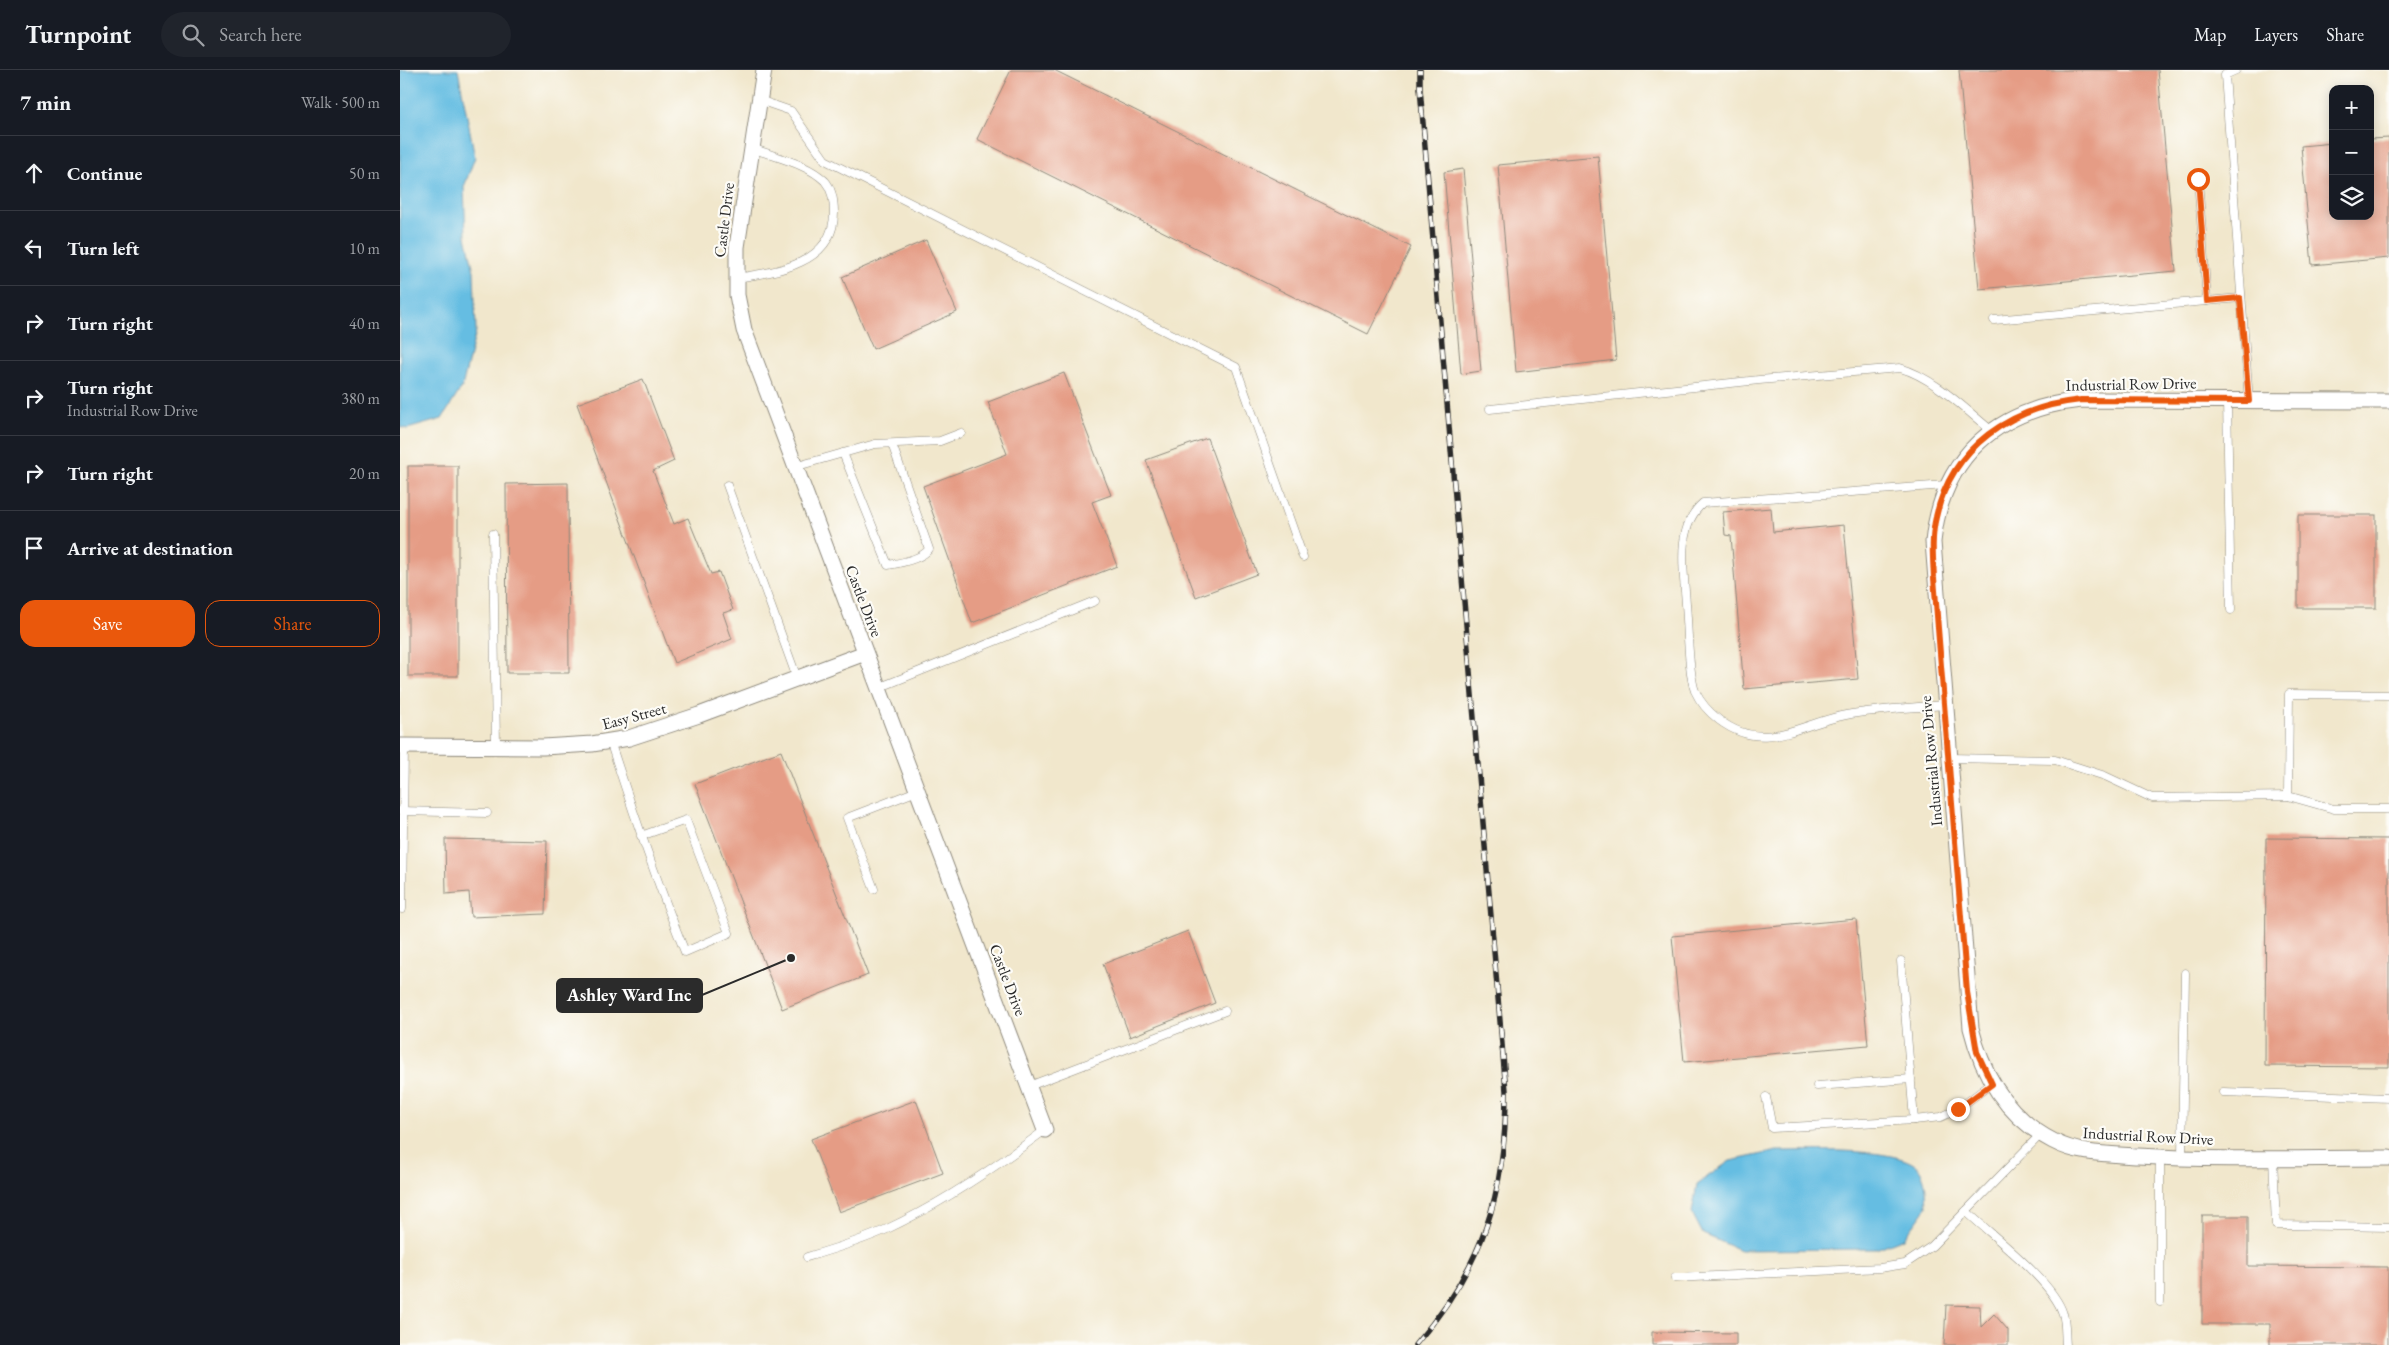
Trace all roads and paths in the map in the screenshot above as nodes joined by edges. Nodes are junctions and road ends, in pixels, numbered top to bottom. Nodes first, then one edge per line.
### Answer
1 (764, 70) edge
2 (2236, 70) edge
3 (759, 100) junction
4 (752, 148) junction
5 (2198, 179) dead end
6 (736, 278) junction
7 (2240, 298) junction
8 (2207, 301) junction
9 (1994, 320) dead end
10 (2227, 400) junction
11 (2249, 401) junction
12 (2389, 401) edge
13 (1490, 409) dead end
14 (1992, 431) junction
15 (961, 434) dead end
16 (892, 444) junction
17 (843, 453) junction
18 (794, 467) junction
19 (727, 485) dead end
20 (1946, 485) junction
21 (493, 534) dead end
22 (1303, 557) dead end
23 (1095, 601) dead end
24 (2231, 610) dead end
25 (865, 653) junction
26 (797, 678) junction
27 (878, 688) junction
28 (2389, 695) edge
29 (1944, 705) junction
30 (610, 741) junction
31 (402, 746) edge
32 (496, 746) junction
33 (1948, 758) junction
34 (917, 790) junction
35 (2288, 796) junction
36 (2389, 809) edge
37 (402, 811) edge
38 (487, 813) dead end
39 (642, 836) junction
40 (874, 889) dead end
41 (402, 909) dead end
42 (1901, 961) dead end
43 (2186, 974) dead end
44 (1226, 1011) dead end
45 (1911, 1079) junction
46 (1992, 1084) junction
47 (1029, 1086) junction
48 (1817, 1086) dead end
49 (2223, 1092) dead end
50 (1766, 1097) dead end
51 (2389, 1098) edge
52 (1914, 1120) junction
53 (1045, 1130) joint
54 (2041, 1134) junction
55 (2160, 1157) junction
56 (2182, 1158) junction
57 (2272, 1158) junction
58 (2389, 1158) edge
59 (1966, 1211) junction
60 (2389, 1227) edge
61 (807, 1257) dead end
62 (1675, 1278) dead end
63 (2160, 1302) dead end
64 (2066, 1345) edge

1 - 3 street, Castle Drive
2 - 7 lane
3 - 4 street, Castle Drive
3 - 22 lane
4 - 6 street, Castle Drive
4 - 6 lane
5 - 8 lane
6 - 18 street, Castle Drive
7 - 8 lane
7 - 11 lane
8 - 9 lane
10 - 11 street, Industrial Row Drive
10 - 14 street, Industrial Row Drive
10 - 24 lane
11 - 12 street, Industrial Row Drive
13 - 14 lane
14 - 20 street, Industrial Row Drive
15 - 16 lane
16 - 17 lane
16 - 17 lane
17 - 18 lane
18 - 25 street, Castle Drive
19 - 26 lane
20 - 29 street, Industrial Row Drive
20 - 29 lane
21 - 32 lane
23 - 27 lane
25 - 26 street, Easy Street
25 - 27 street, Castle Drive
26 - 30 street, Easy Street
27 - 34 street, Castle Drive
28 - 35 lane
29 - 33 street, Industrial Row Drive
30 - 32 street, Easy Street
30 - 39 lane
31 - 32 street, Easy Street
31 - 37 lane
33 - 35 lane
33 - 46 street, Industrial Row Drive
34 - 40 lane
34 - 47 street, Castle Drive
35 - 36 lane
37 - 38 lane
37 - 41 lane
39 - 39 lane
42 - 45 lane
43 - 56 lane
44 - 47 lane
45 - 48 lane
45 - 52 lane
46 - 52 lane
46 - 54 street, Industrial Row Drive
47 - 53 street, Castle Drive
49 - 51 lane
50 - 52 lane
53 - 61 lane
54 - 55 street, Industrial Row Drive
54 - 59 lane
55 - 56 street, Industrial Row Drive
55 - 63 lane
56 - 57 street, Industrial Row Drive
57 - 58 street, Industrial Row Drive
57 - 60 lane
59 - 62 lane
59 - 64 lane

